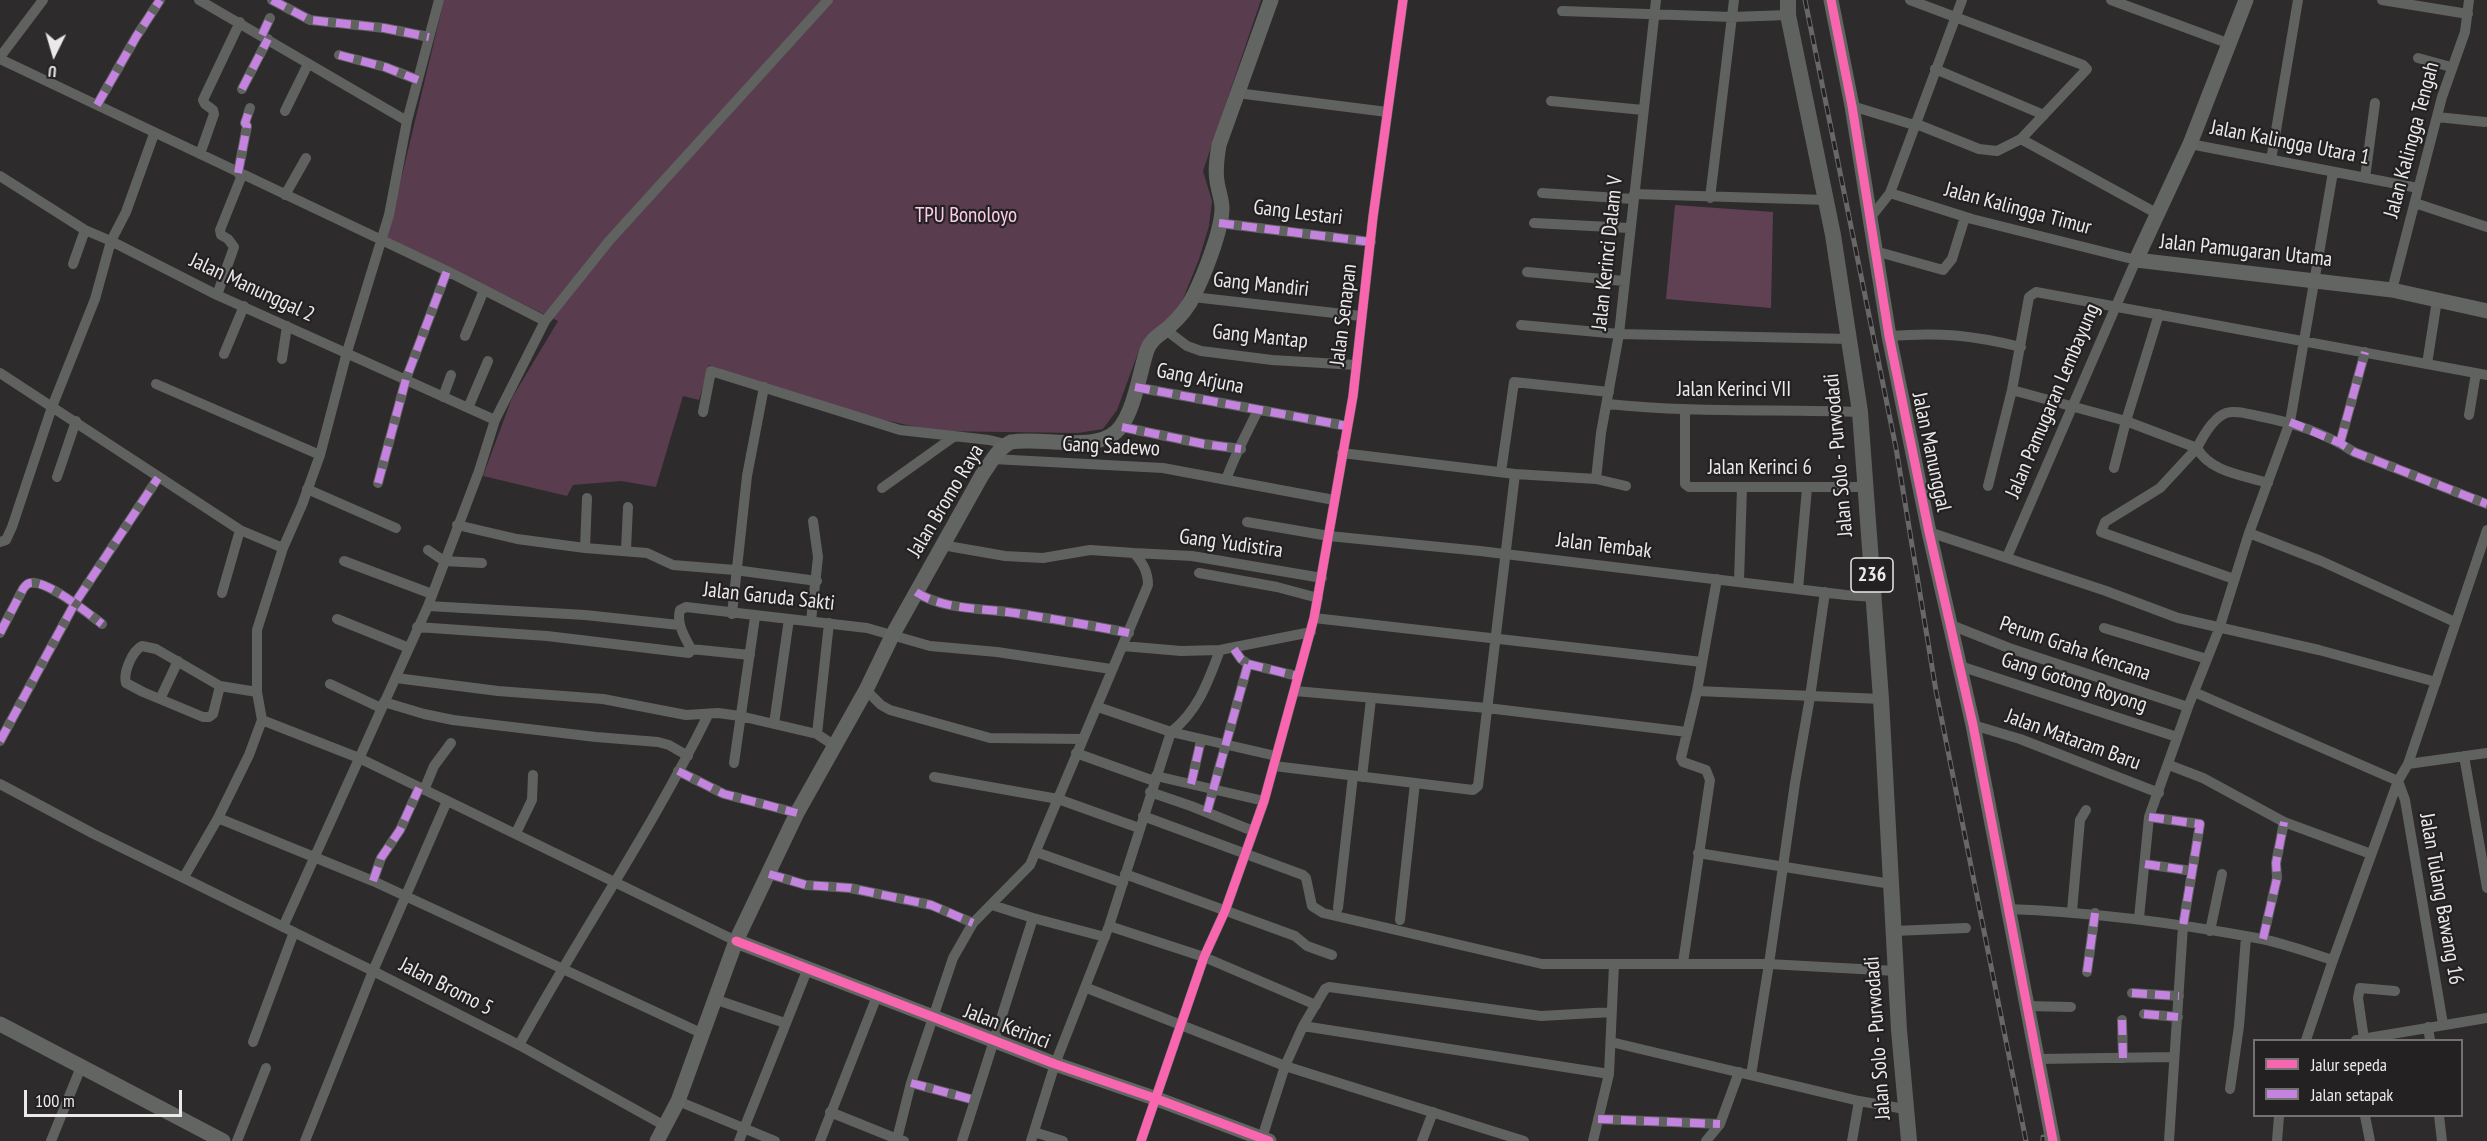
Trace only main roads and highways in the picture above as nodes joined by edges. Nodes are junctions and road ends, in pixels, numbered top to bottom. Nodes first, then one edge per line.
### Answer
1 (1780, 0) edge
2 (1788, 8) edge
3 (1909, 1141) edge

1 - 2 main road, Jalan Solo - Purwodadi / 236
2 - 3 main road, Jalan Solo - Purwodadi / 236

